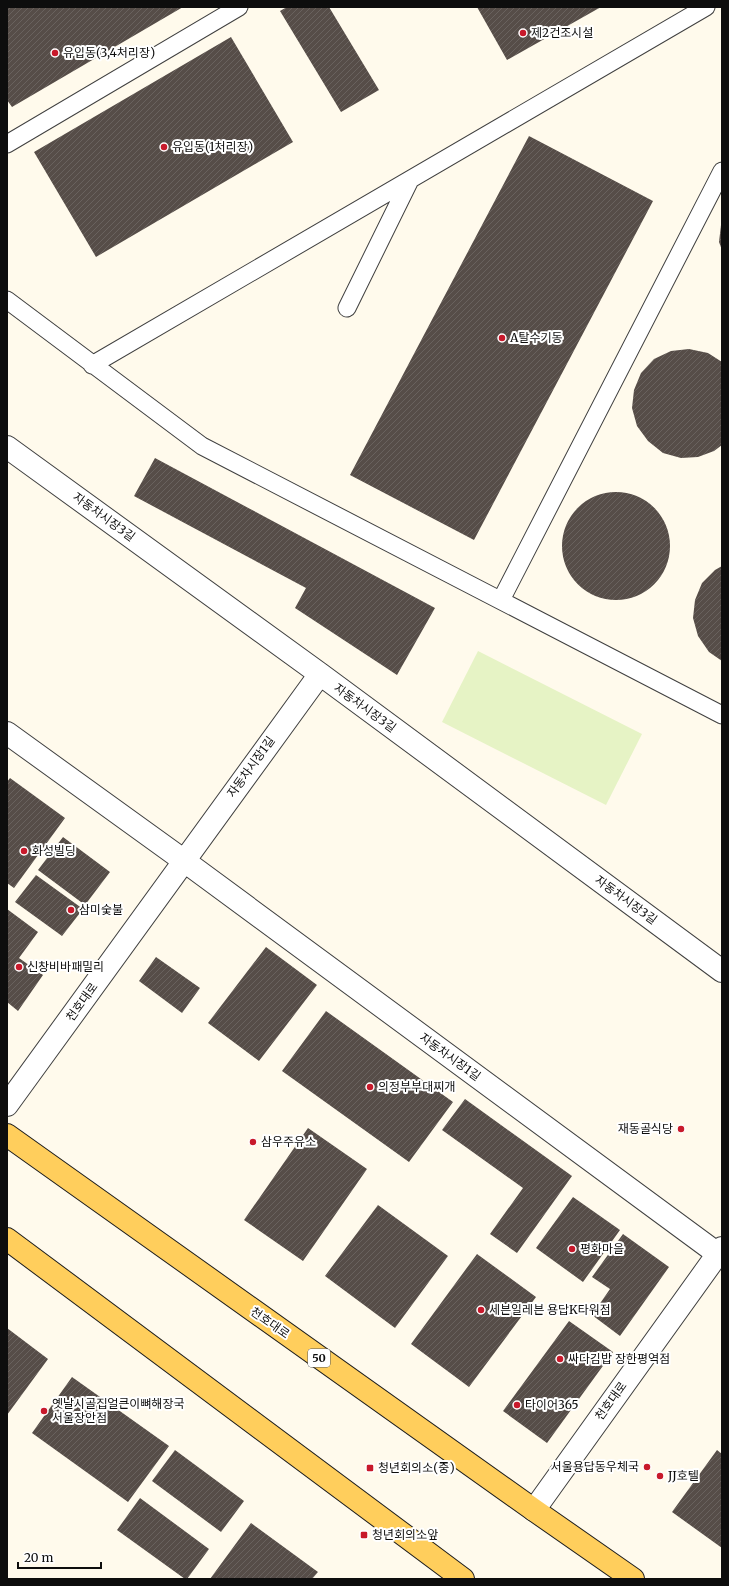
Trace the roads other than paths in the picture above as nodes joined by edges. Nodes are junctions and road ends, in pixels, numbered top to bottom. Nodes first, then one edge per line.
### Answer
1 (239, 7) edge
2 (706, 7) edge
3 (7, 144) edge
4 (722, 171) edge
5 (410, 180) junction
6 (7, 300) edge
7 (346, 308) dead end
8 (92, 364) junction
9 (7, 447) edge
10 (501, 600) junction
11 (320, 674) junction
12 (722, 715) edge
13 (7, 733) edge
14 (183, 860) junction
15 (722, 971) edge
16 (7, 1105) edge
17 (7, 1135) edge
18 (7, 1239) edge
19 (721, 1253) edge
20 (534, 1510) junction
21 (463, 1579) edge
22 (633, 1579) edge

1 - 3 lane
2 - 5 lane
4 - 10 lane
5 - 7 lane
5 - 8 lane
6 - 8 lane
8 - 10 lane
9 - 11 street, 자동차시장3길
10 - 12 lane
11 - 14 street, 자동차시장1길
11 - 15 street, 자동차시장3길
13 - 14 street, 자동차시장1길
14 - 16 street, 천호대로
14 - 19 street, 자동차시장1길
17 - 20 main road, 천호대로 / 50
18 - 21 main road
19 - 20 street, 천호대로
20 - 22 main road, 천호대로 / 50

